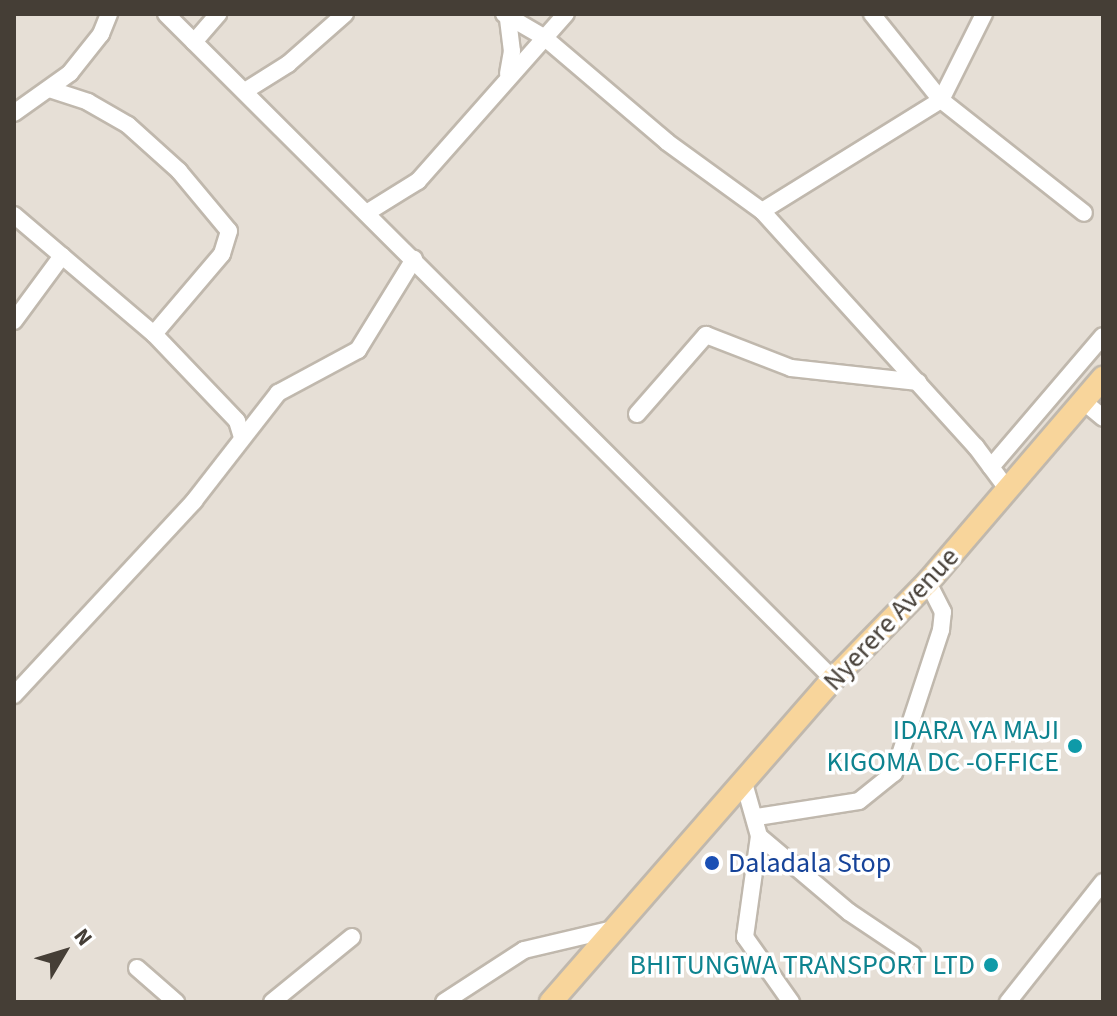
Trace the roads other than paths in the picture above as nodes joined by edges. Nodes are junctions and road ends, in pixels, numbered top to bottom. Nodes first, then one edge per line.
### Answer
1 (109, 14) edge
2 (166, 14) edge
3 (218, 14) edge
4 (345, 14) edge
5 (566, 14) edge
6 (872, 14) edge
7 (984, 14) edge
8 (506, 16) edge
9 (545, 38) junction
10 (194, 42) junction
11 (508, 74) junction
12 (52, 90) junction
13 (245, 91) junction
14 (941, 100) junction
15 (14, 113) edge
16 (762, 211) junction
17 (368, 212) junction
18 (1084, 213) dead end
19 (14, 215) edge
20 (62, 256) junction
21 (414, 259) junction
22 (14, 321) edge
23 (154, 334) junction
24 (1103, 336) edge
25 (1103, 378) edge
26 (918, 382) junction
27 (1083, 401) junction
28 (637, 414) dead end
29 (1103, 418) edge
30 (242, 437) junction
31 (991, 467) junction
32 (1008, 490) junction
33 (928, 582) junction
34 (833, 679) junction
35 (14, 695) edge
36 (744, 783) junction
37 (757, 817) junction
38 (759, 836) junction
39 (1103, 882) edge
40 (617, 928) junction
41 (352, 937) dead end
42 (913, 955) dead end
43 (137, 968) dead end
44 (176, 1002) edge
45 (272, 1002) edge
46 (444, 1002) edge
47 (551, 1002) edge
48 (791, 1002) edge
49 (1008, 1002) edge

1 - 12 street
2 - 10 street
3 - 10 street
4 - 13 street
5 - 9 street
6 - 14 street
7 - 14 street
8 - 9 street
8 - 11 street
9 - 11 street
9 - 16 street
10 - 13 street
11 - 17 street
12 - 15 street
12 - 23 street
13 - 17 street
14 - 16 street
14 - 18 street
16 - 26 street
17 - 21 street
19 - 20 street
20 - 22 street
20 - 23 street
21 - 30 street
21 - 34 street
23 - 30 street
24 - 31 street
25 - 27 main road, Nyerere Avenue
26 - 28 street
26 - 31 street
27 - 29 street
27 - 32 main road, Nyerere Avenue
30 - 35 street
31 - 32 street
32 - 33 main road, Nyerere Avenue
33 - 34 main road, Nyerere Avenue
33 - 37 street
34 - 36 main road, Nyerere Avenue
36 - 37 street
36 - 40 main road, Nyerere Avenue
37 - 38 street
38 - 42 street
38 - 48 street
39 - 49 street
40 - 46 street
40 - 47 main road, Nyerere Avenue
41 - 45 street
43 - 44 street

